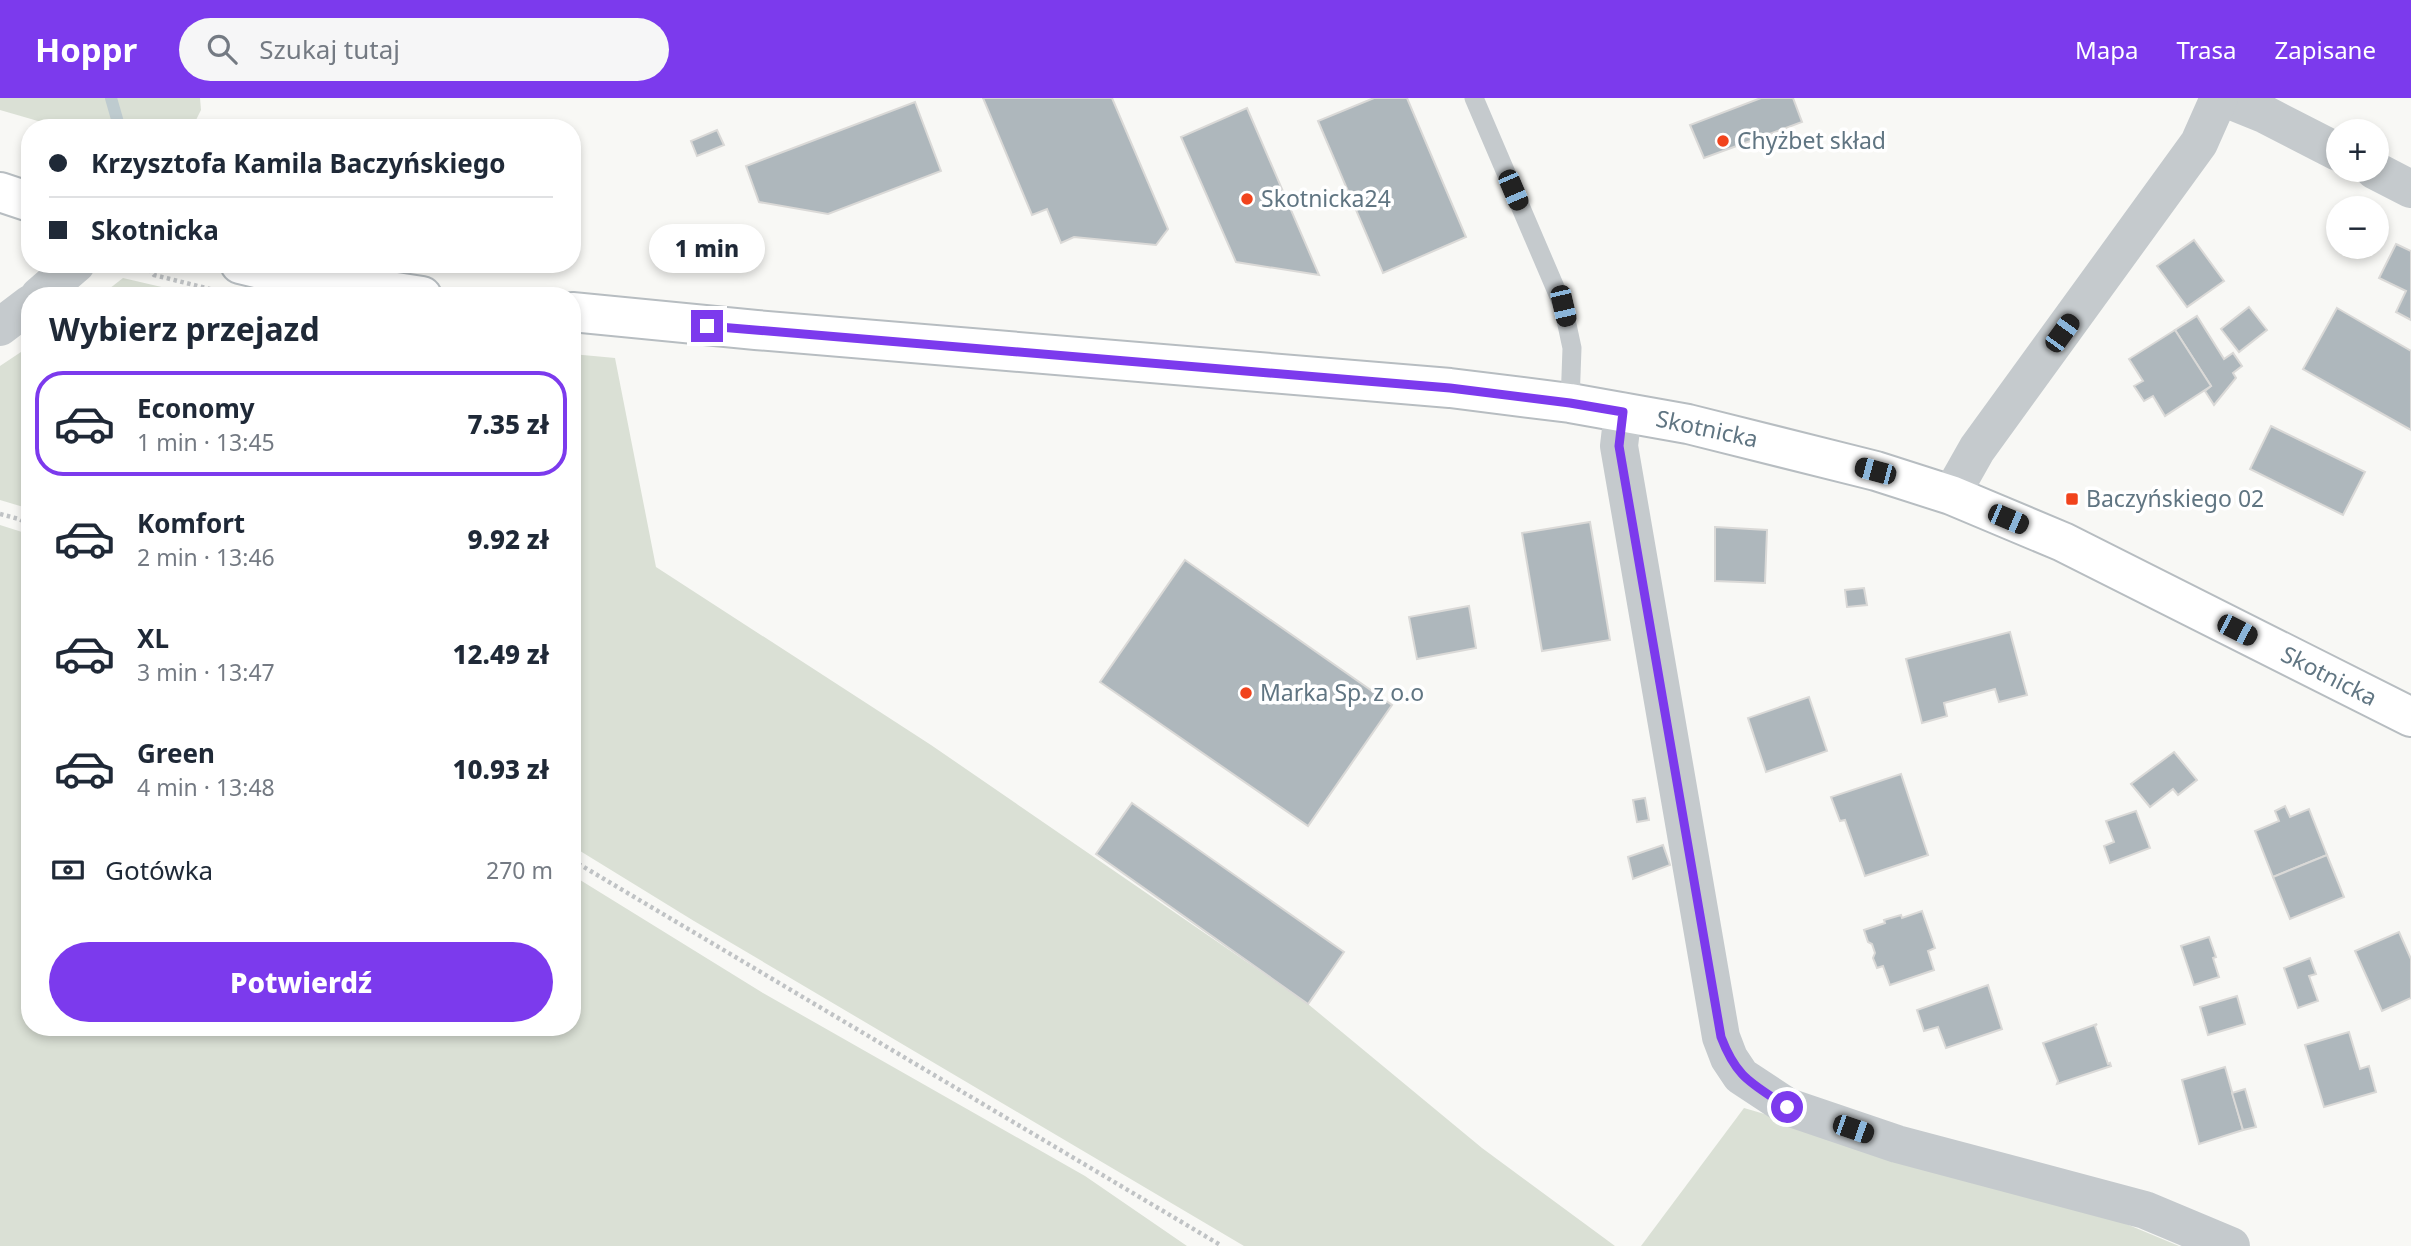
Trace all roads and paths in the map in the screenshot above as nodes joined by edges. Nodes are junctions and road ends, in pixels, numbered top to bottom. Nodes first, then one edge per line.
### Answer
1 (1474, 98) edge
2 (2221, 98) edge
3 (2326, 146) edge
4 (2389, 178) edge
5 (2411, 189) edge
6 (0, 192) edge
7 (21, 199) edge
8 (66, 273) edge
9 (153, 273) edge
10 (227, 277) edge
11 (49, 287) edge
12 (363, 287) edge
13 (21, 310) edge
14 (581, 313) edge
15 (0, 327) edge
16 (1570, 403) junction
17 (1623, 412) junction
18 (1951, 495) junction
19 (0, 514) edge
20 (21, 520) edge
21 (2411, 717) edge
22 (581, 865) edge
23 (1222, 1246) edge
24 (2231, 1246) edge

1 - 16 lane
2 - 3 street
2 - 18 street
4 - 5 street
6 - 7 main road
8 - 11 street
9 - 10 path
10 - 12 main road
13 - 15 street
14 - 16 main road, Skotnicka
16 - 17 main road, Skotnicka
17 - 18 main road, Skotnicka
17 - 24 street
18 - 21 main road, Skotnicka
19 - 20 path
22 - 23 path

